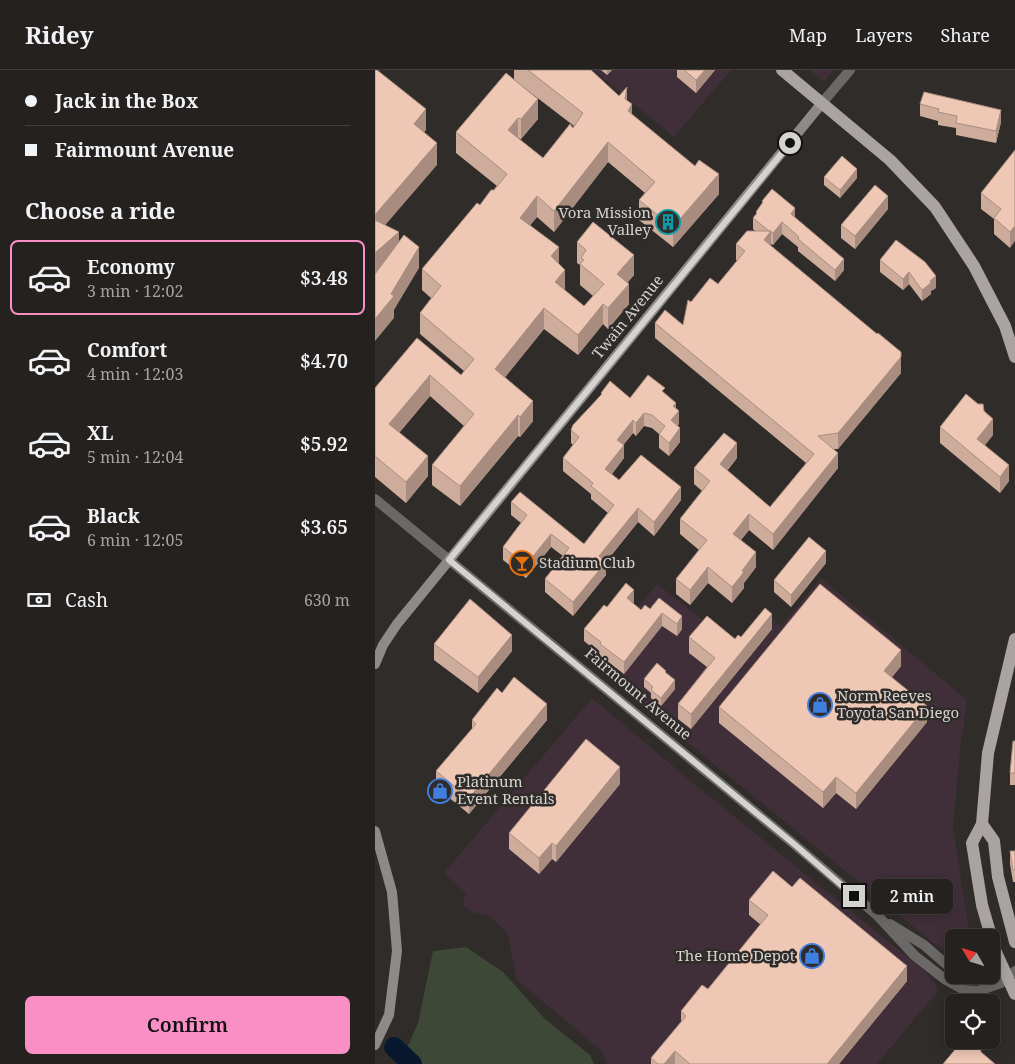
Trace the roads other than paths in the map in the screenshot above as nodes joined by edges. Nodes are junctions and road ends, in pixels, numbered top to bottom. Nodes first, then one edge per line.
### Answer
1 (782, 70) edge
2 (850, 70) edge
3 (822, 103) junction
4 (1015, 357) edge
5 (375, 499) edge
6 (449, 560) junction
7 (1015, 639) edge
8 (375, 664) edge
9 (982, 824) junction
10 (375, 830) edge
11 (878, 916) junction
12 (1015, 942) edge
13 (945, 963) edge
14 (1011, 975) edge
15 (1015, 994) edge
16 (375, 1045) edge

1 - 3 main road
2 - 3 street, Twain Avenue
3 - 4 main road
3 - 6 main road, Twain Avenue
5 - 6 street, Fairmount Avenue
6 - 8 main road, Twain Avenue
6 - 11 street, Fairmount Avenue
7 - 9 main road
9 - 12 main road
9 - 14 main road
10 - 16 main road
11 - 13 street, Fairmount Avenue
11 - 14 street, Fairmount Avenue
14 - 15 main road

